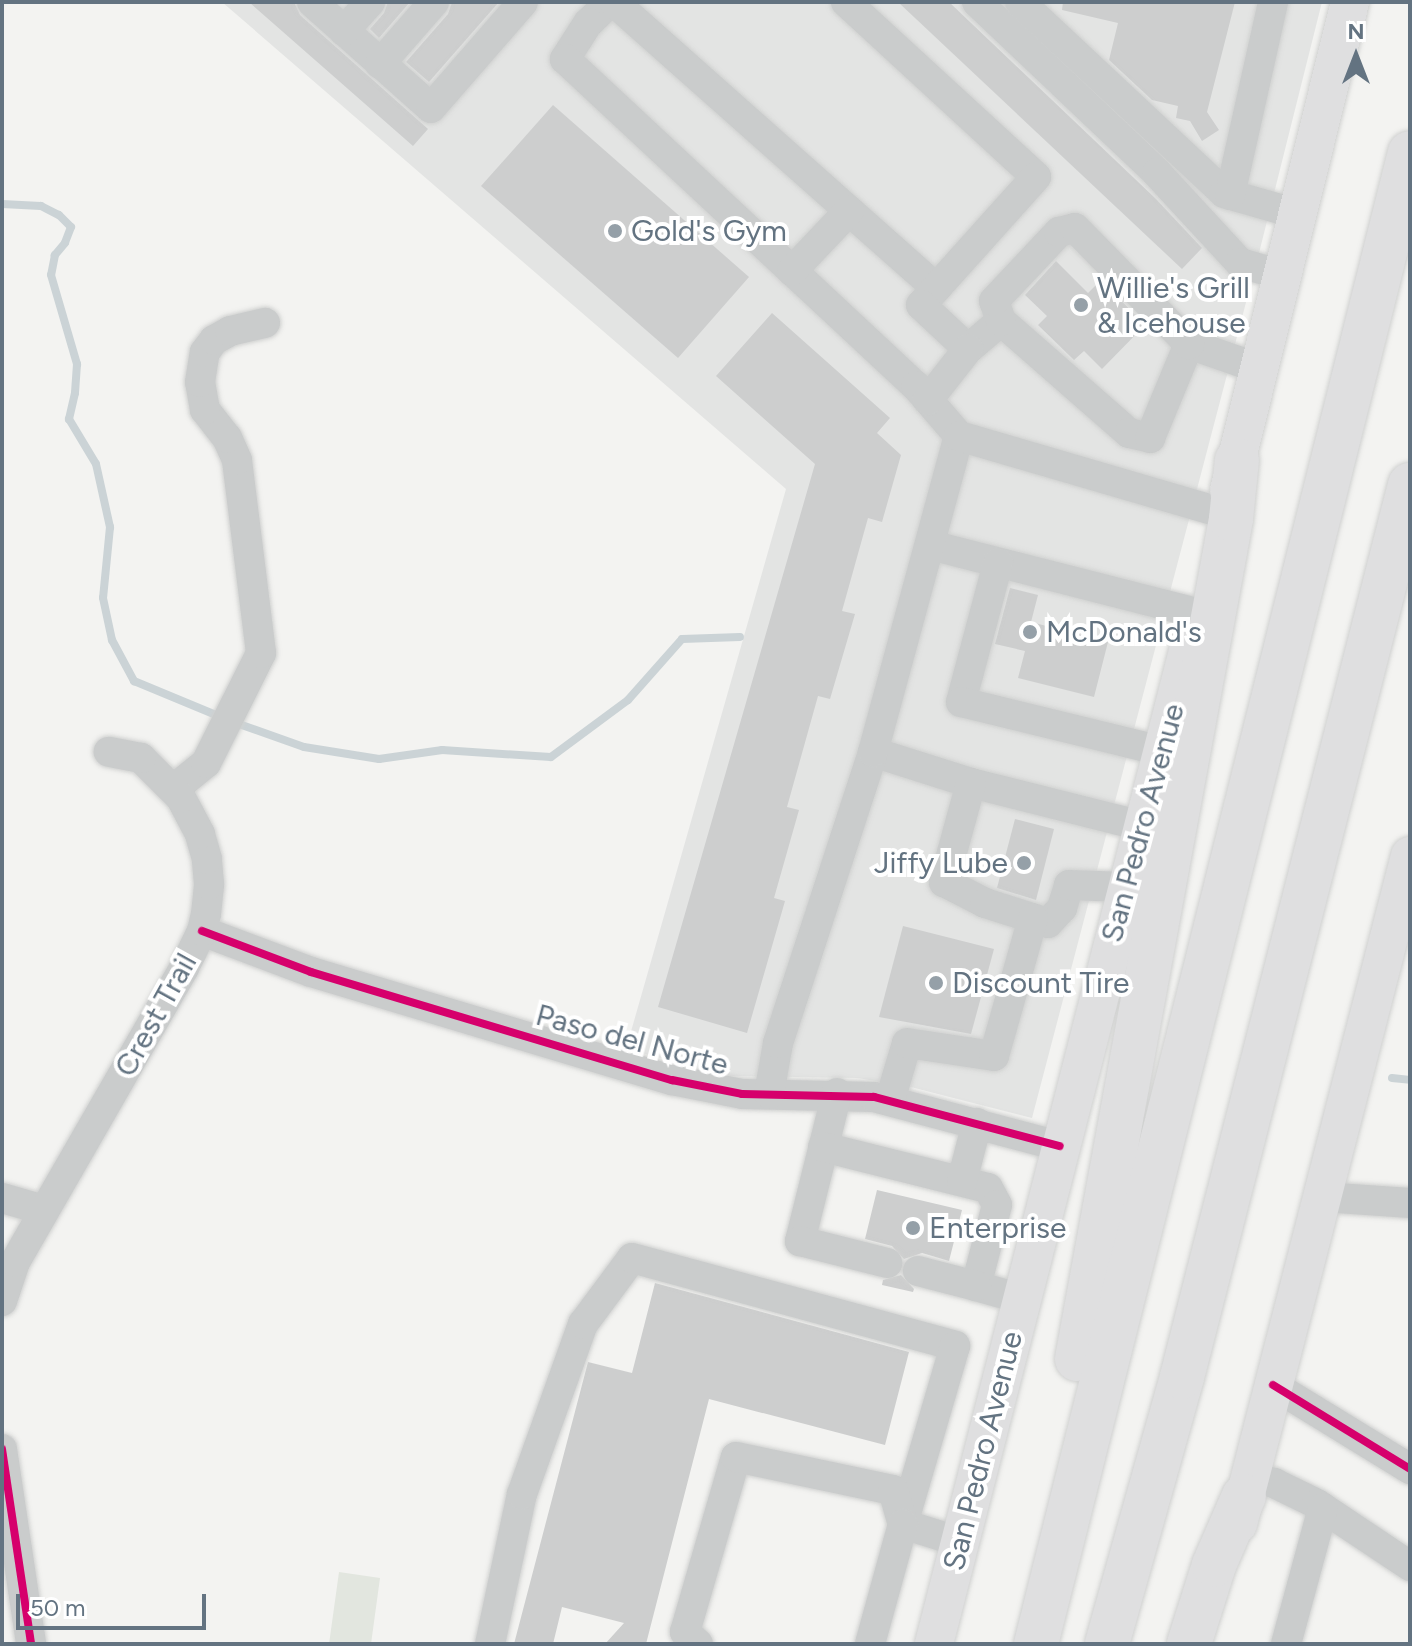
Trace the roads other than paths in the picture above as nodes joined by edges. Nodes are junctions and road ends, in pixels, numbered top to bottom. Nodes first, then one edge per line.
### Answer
1 (312, 2) edge
2 (370, 2) edge
3 (434, 2) edge
4 (523, 2) edge
5 (612, 2) edge
6 (846, 2) edge
7 (977, 2) edge
8 (1020, 2) edge
9 (1273, 2) edge
10 (1350, 2) edge
11 (344, 31) junction
12 (380, 64) junction
13 (1410, 153) edge
14 (1230, 195) junction
15 (849, 211) junction
16 (1297, 214) junction
17 (792, 271) junction
18 (1282, 275) junction
19 (936, 288) junction
20 (998, 311) junction
21 (265, 323) dead end
22 (1189, 344) junction
23 (968, 349) junction
24 (1258, 368) junction
25 (928, 400) junction
26 (959, 436) junction
27 (1150, 438) junction
28 (1237, 460) joint
29 (1129, 485) junction
30 (1410, 485) edge
31 (1227, 516) junction
32 (930, 545) junction
33 (998, 563) junction
34 (1197, 613) junction
35 (1162, 751) junction
36 (109, 752) dead end
37 (873, 752) junction
38 (971, 783) junction
39 (174, 789) junction
40 (1142, 826) junction
41 (1410, 856) edge
42 (1126, 887) junction
43 (1033, 918) junction
44 (1401, 926) edge
45 (202, 931) junction
46 (837, 1093) junction
47 (769, 1094) junction
48 (890, 1100) junction
49 (977, 1123) junction
50 (1060, 1146) junction
51 (823, 1147) junction
52 (962, 1181) junction
53 (1323, 1197) junction
54 (2, 1198) edge
55 (1410, 1203) edge
56 (44, 1210) junction
57 (887, 1263) dead end
58 (918, 1271) dead end
59 (976, 1286) junction
60 (1022, 1299) junction
61 (2, 1301) edge
62 (1273, 1385) junction
63 (2, 1449) edge
64 (1410, 1469) edge
65 (1247, 1487) junction
66 (1323, 1508) junction
67 (903, 1524) junction
68 (960, 1542) junction
69 (1410, 1566) edge
70 (31, 1644) edge
71 (490, 1644) edge
72 (698, 1644) edge
73 (870, 1644) edge
74 (934, 1644) edge
75 (1016, 1644) edge
76 (1036, 1644) edge
77 (1107, 1644) edge
78 (1189, 1644) edge
79 (1212, 1644) edge
80 (1286, 1644) edge

1 - 11 street
2 - 11 street
3 - 12 street
4 - 12 street
5 - 15 street
5 - 17 street
6 - 19 street
7 - 18 street
8 - 14 street
9 - 14 street
10 - 16 main road
11 - 12 street
13 - 76 highway
14 - 16 street
15 - 17 street
15 - 19 street
16 - 18 main road
17 - 25 street
18 - 24 main road
19 - 23 street
20 - 22 street
20 - 23 street
20 - 27 street
21 - 39 street
22 - 24 street
22 - 27 street
23 - 25 street
24 - 28 main road
25 - 26 street
26 - 29 street
26 - 32 street
27 - 29 street
28 - 31 highway
29 - 31 street
30 - 77 highway
31 - 34 main road, San Pedro Avenue
31 - 75 highway
32 - 33 street
32 - 37 street
33 - 34 street
33 - 35 street
34 - 35 main road, San Pedro Avenue
35 - 40 main road, San Pedro Avenue
36 - 39 street, Crest Trail
37 - 38 street
37 - 47 street
38 - 40 street
38 - 43 street
39 - 45 street, Crest Trail
40 - 42 main road, San Pedro Avenue
41 - 44 main road
42 - 43 street
42 - 50 main road, San Pedro Avenue
43 - 48 street
44 - 53 main road
45 - 47 street, Paso del Norte
45 - 56 street, Crest Trail
46 - 47 street, Paso del Norte
46 - 48 street, Paso del Norte
46 - 51 street
48 - 49 street, Paso del Norte
49 - 50 street, Paso del Norte
49 - 52 street
50 - 60 main road, San Pedro Avenue
51 - 52 street
51 - 57 street
52 - 59 street
53 - 55 street
53 - 62 main road
54 - 56 street
56 - 61 street, Crest Trail
58 - 59 street
59 - 60 street
60 - 68 main road, San Pedro Avenue
62 - 64 street
62 - 65 main road
63 - 70 street
65 - 66 street
65 - 78 highway
65 - 79 main road
66 - 69 street
66 - 80 street
67 - 68 street
67 - 71 street
67 - 72 street
67 - 73 street
68 - 74 main road, San Pedro Avenue

